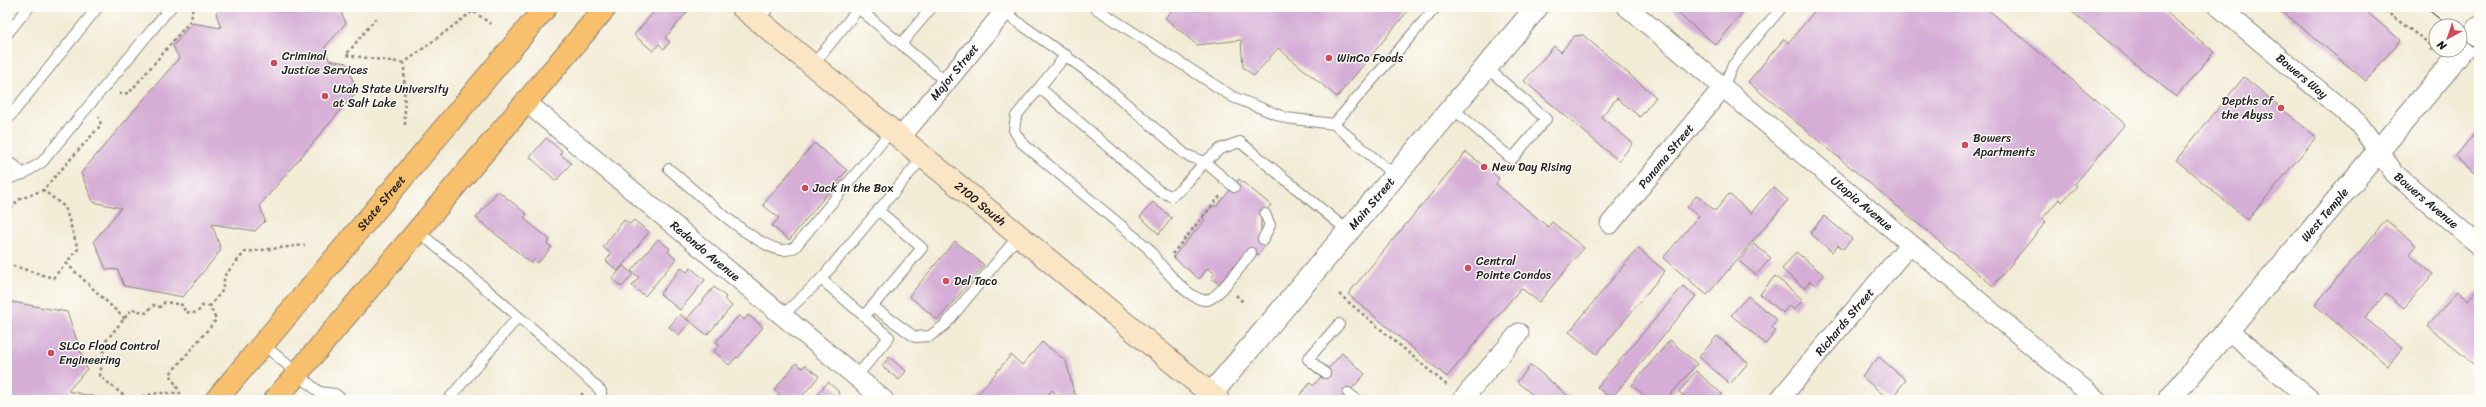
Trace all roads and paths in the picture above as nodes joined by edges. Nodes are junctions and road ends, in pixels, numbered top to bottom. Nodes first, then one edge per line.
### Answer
1 (29, 7) edge
2 (98, 7) edge
3 (171, 7) edge
4 (193, 7) edge
5 (546, 7) edge
6 (606, 7) edge
7 (932, 7) edge
8 (1094, 7) edge
9 (1436, 7) edge
10 (1537, 7) edge
11 (1627, 7) edge
12 (1782, 7) edge
13 (2219, 7) edge
14 (2380, 7) edge
15 (858, 8) edge
16 (1004, 9) edge
17 (756, 11) edge
18 (376, 18) dead end
19 (491, 24) dead end
20 (2479, 28) edge
21 (7, 34) edge
22 (2428, 43) edge
23 (901, 44) junction
24 (1066, 55) junction
25 (404, 63) junction
26 (813, 65) junction
27 (1486, 67) junction
28 (946, 82) junction
29 (1723, 87) junction
30 (1040, 88) junction
31 (114, 99) dead end
32 (526, 102) junction
33 (1452, 108) junction
34 (104, 110) dead end
35 (7, 120) edge
36 (1334, 124) junction
37 (405, 125) dead end
38 (897, 134) junction
39 (2378, 152) junction
40 (924, 156) junction
41 (7, 162) edge
42 (1206, 162) junction
43 (669, 169) dead end
44 (23, 174) junction
45 (1395, 176) junction
46 (7, 178) edge
47 (1234, 187) dead end
48 (43, 190) junction
49 (1222, 194) dead end
50 (878, 210) junction
51 (7, 214) edge
52 (1265, 214) dead end
53 (1610, 224) dead end
54 (418, 231) junction
55 (1348, 231) junction
56 (1019, 235) junction
57 (1263, 239) dead end
58 (1910, 244) junction
59 (305, 245) dead end
60 (2479, 245) edge
61 (1251, 253) dead end
62 (1173, 258) dead end
63 (66, 263) junction
64 (7, 264) edge
65 (821, 279) junction
66 (1339, 294) dead end
67 (210, 306) junction
68 (872, 306) junction
69 (782, 316) junction
70 (864, 316) junction
71 (518, 317) junction
72 (125, 319) junction
73 (1339, 324) dead end
74 (2228, 330) junction
75 (1519, 333) dead end
76 (263, 344) junction
77 (1325, 373) dead end
78 (297, 374) junction
79 (856, 377) junction
80 (1348, 393) dead end
81 (320, 396) edge
82 (1212, 398) edge
83 (1463, 399) edge
84 (216, 400) edge
85 (276, 400) edge
86 (343, 400) edge
87 (448, 400) edge
88 (601, 400) edge
89 (884, 400) edge
90 (1357, 400) edge
91 (1779, 400) edge
92 (2097, 400) edge
93 (2169, 400) edge
94 (2311, 400) edge

1 - 21 lane
2 - 35 lane
3 - 44 lane
4 - 31 path
5 - 76 main road, State Street
6 - 32 main road
7 - 23 lane
8 - 36 lane
9 - 36 lane
10 - 27 street, Main Street
11 - 29 street, Utopia Avenue
12 - 29 lane
13 - 39 street, Bowers Way
14 - 22 path
15 - 23 lane
15 - 26 lane
16 - 24 lane
16 - 28 street, Major Street
17 - 26 main road, 2100 South
18 - 25 path
19 - 25 path
20 - 39 street, West Temple
23 - 28 lane
24 - 30 lane
24 - 42 lane
25 - 37 path
26 - 38 main road, 2100 South
27 - 33 street, Main Street
27 - 33 lane
28 - 38 street, Major Street
29 - 53 street, Panama Street
29 - 58 street, Utopia Avenue
30 - 42 lane
30 - 61 lane
32 - 54 main road
32 - 69 street, Redondo Avenue
33 - 45 street, Main Street
34 - 48 path
36 - 45 lane
38 - 40 main road, 2100 South
38 - 43 lane
39 - 60 street, Bowers Avenue
39 - 74 street, West Temple
40 - 50 lane
40 - 56 main road, 2100 South
41 - 44 lane
42 - 47 lane
42 - 55 lane
44 - 46 lane
45 - 55 street, Main Street
48 - 51 path
48 - 63 path
49 - 62 path
50 - 65 lane
50 - 68 lane
52 - 57 lane
54 - 71 lane
54 - 78 main road
55 - 82 street, Main Street
56 - 68 lane
56 - 82 main road, 2100 South
58 - 91 street, Richards Street
58 - 92 street, Utopia Avenue
59 - 67 path
63 - 64 path
63 - 72 path
65 - 69 lane
65 - 70 lane
66 - 83 path
67 - 72 path
67 - 72 path
68 - 70 lane
69 - 79 street, Redondo Avenue
70 - 79 lane
71 - 87 lane
71 - 88 lane
73 - 77 lane
74 - 93 street, West Temple
74 - 94 street
75 - 83 street
76 - 78 lane
76 - 84 main road, State Street
78 - 81 lane
78 - 85 main road
79 - 89 street, Redondo Avenue
80 - 90 lane
81 - 86 lane

